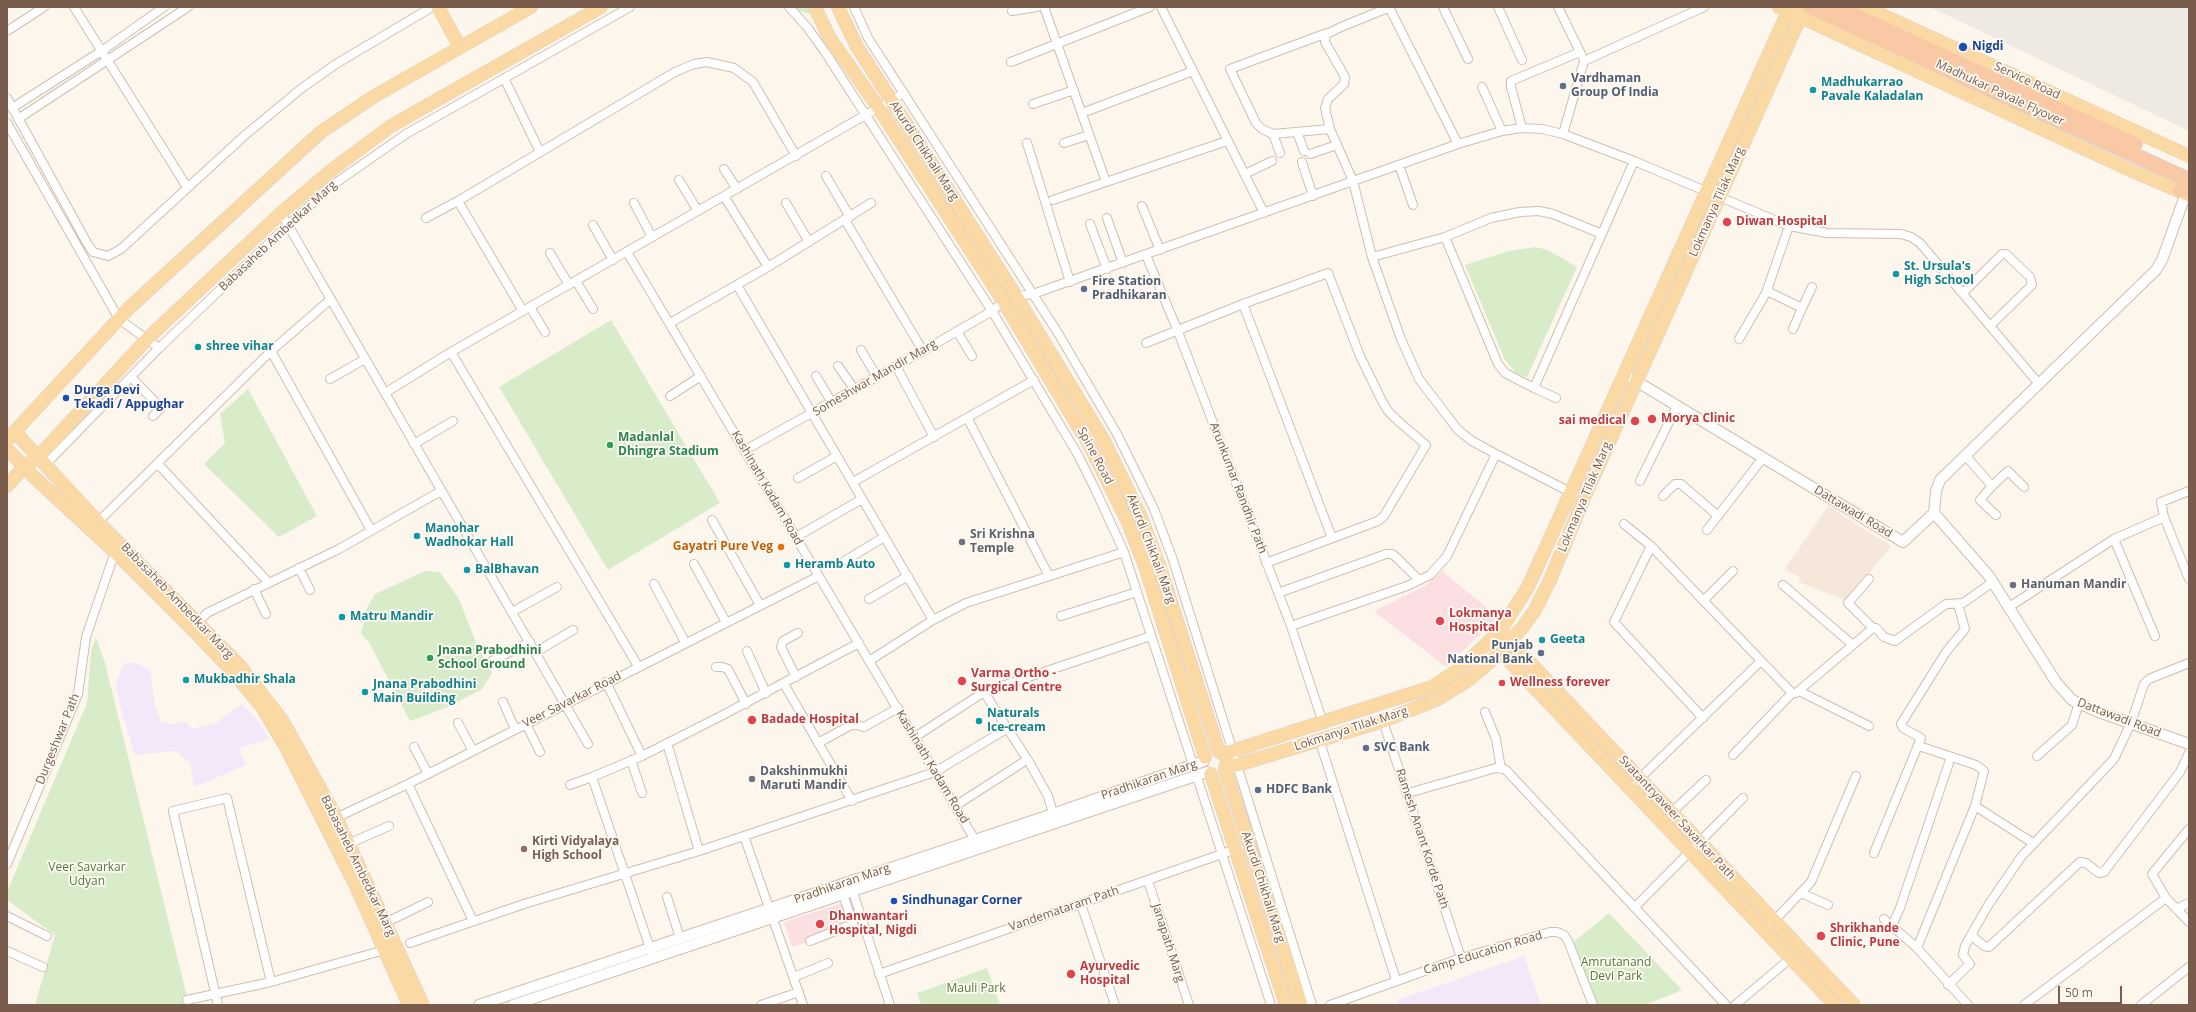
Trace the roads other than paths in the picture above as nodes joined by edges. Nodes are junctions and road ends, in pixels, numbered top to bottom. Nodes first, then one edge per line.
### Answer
1 (44, 7) edge
2 (74, 7) edge
3 (164, 7) edge
4 (188, 7) edge
5 (432, 7) edge
6 (438, 7) edge
7 (531, 7) edge
8 (601, 7) edge
9 (630, 7) edge
10 (789, 7) edge
11 (815, 7) edge
12 (838, 7) edge
13 (854, 7) edge
14 (1037, 7) edge
15 (1044, 7) edge
16 (1150, 7) edge
17 (1161, 7) edge
18 (1390, 7) edge
19 (1443, 7) edge
20 (1498, 7) edge
21 (1558, 7) edge
22 (1704, 7) edge
23 (1838, 7) edge
24 (1864, 7) edge
25 (1785, 8) edge
26 (1806, 10) edge
27 (1012, 11) dead end
28 (7, 31) edge
29 (1327, 33) junction
30 (1056, 44) junction
31 (460, 47) junction
32 (103, 50) junction
33 (1580, 52) junction
34 (1468, 59) dead end
35 (109, 60) junction
36 (1522, 60) dead end
37 (1584, 61) junction
38 (1011, 62) dead end
39 (1193, 70) junction
40 (504, 78) junction
41 (1482, 87) dead end
42 (1074, 90) junction
43 (904, 93) junction
44 (7, 98) edge
45 (890, 100) junction
46 (1032, 104) dead end
47 (878, 107) junction
48 (12, 108) junction
49 (1751, 111) junction
50 (1082, 113) junction
51 (865, 115) junction
52 (18, 118) junction
53 (7, 123) edge
54 (1522, 128) junction
55 (1330, 129) junction
56 (1502, 131) junction
57 (1297, 132) junction
58 (1273, 134) junction
59 (1563, 134) junction
60 (1089, 135) junction
61 (1227, 140) junction
62 (1027, 143) dead end
63 (1064, 144) dead end
64 (1458, 144) junction
65 (1338, 145) junction
66 (540, 152) junction
67 (1280, 152) dead end
68 (796, 156) junction
69 (2189, 156) edge
70 (1272, 161) dead end
71 (1634, 161) junction
72 (1302, 162) dead end
73 (1399, 165) junction
74 (724, 168) dead end
75 (1245, 174) junction
76 (826, 176) dead end
77 (679, 180) dead end
78 (1353, 181) junction
79 (1106, 182) junction
80 (2187, 185) edge
81 (187, 187) junction
82 (737, 189) junction
83 (1706, 192) junction
84 (724, 196) junction
85 (1312, 196) junction
86 (1719, 198) junction
87 (1053, 200) dead end
88 (458, 201) junction
89 (634, 203) dead end
90 (786, 203) dead end
91 (871, 203) dead end
92 (1413, 205) dead end
93 (1142, 206) dead end
94 (698, 211) junction
95 (281, 213) junction
96 (1264, 213) junction
97 (426, 218) dead end
98 (1106, 218) dead end
99 (848, 219) junction
100 (1090, 224) dead end
101 (288, 225) junction
102 (593, 225) dead end
103 (1789, 226) junction
104 (1602, 234) junction
105 (1445, 237) junction
106 (652, 238) junction
107 (809, 242) junction
108 (1160, 250) junction
109 (627, 252) junction
110 (550, 253) dead end
111 (1146, 255) junction
112 (1372, 257) junction
113 (613, 260) junction
114 (1123, 263) junction
115 (768, 267) junction
116 (1107, 269) junction
117 (1070, 282) junction
118 (573, 283) junction
119 (737, 285) junction
120 (1812, 287) dead end
121 (1767, 291) junction
122 (1963, 293) junction
123 (1034, 294) junction
124 (1016, 295) junction
125 (332, 299) junction
126 (1004, 302) junction
127 (1243, 304) junction
128 (1802, 308) junction
129 (527, 309) junction
130 (593, 309) dead end
131 (992, 311) junction
132 (119, 319) junction
133 (670, 323) junction
134 (1990, 326) junction
135 (1177, 329) junction
136 (1793, 330) dead end
137 (957, 331) junction
138 (545, 332) dead end
139 (148, 338) junction
140 (1739, 339) dead end
141 (1146, 343) dead end
142 (159, 348) junction
143 (861, 350) dead end
144 (270, 351) junction
145 (924, 351) junction
146 (451, 352) junction
147 (972, 356) dead end
148 (365, 359) junction
149 (838, 366) dead end
150 (896, 366) junction
151 (1624, 374) junction
152 (701, 376) junction
153 (816, 376) dead end
154 (132, 377) junction
155 (877, 377) junction
156 (330, 379) dead end
157 (1034, 380) junction
158 (1636, 381) junction
159 (2038, 384) junction
160 (1534, 388) junction
161 (855, 390) junction
162 (385, 393) junction
163 (670, 396) dead end
164 (1556, 398) dead end
165 (832, 403) junction
166 (1677, 406) junction
167 (812, 414) junction
168 (153, 416) dead end
169 (968, 419) junction
170 (453, 422) dead end
171 (11, 436) edge
172 (934, 436) junction
173 (414, 444) junction
174 (7, 448) edge
175 (744, 450) junction
176 (1496, 454) junction
177 (837, 456) junction
178 (1965, 456) junction
179 (1762, 459) junction
180 (42, 460) junction
181 (158, 464) junction
182 (28, 472) junction
183 (798, 478) dead end
184 (1640, 481) dead end
185 (853, 482) junction
186 (7, 486) edge
187 (1992, 486) junction
188 (2024, 487) dead end
189 (442, 491) junction
190 (2189, 491) edge
191 (1571, 492) junction
192 (1663, 496) dead end
193 (1584, 498) junction
194 (862, 499) junction
195 (1934, 513) junction
196 (1996, 515) dead end
197 (1718, 516) junction
198 (2164, 517) junction
199 (712, 520) dead end
200 (98, 522) junction
201 (1624, 524) dead end
202 (371, 530) junction
203 (1707, 530) dead end
204 (884, 536) junction
205 (796, 537) junction
206 (1332, 538) junction
207 (2114, 539) junction
208 (1651, 546) junction
209 (118, 547) junction
210 (1124, 552) junction
211 (846, 560) dead end
212 (1266, 563) junction
213 (694, 564) dead end
214 (299, 568) junction
215 (1733, 571) dead end
216 (818, 576) junction
217 (908, 576) junction
218 (1049, 576) junction
219 (1868, 579) dead end
220 (2189, 579) edge
221 (1419, 580) junction
222 (268, 582) junction
223 (1993, 582) junction
224 (654, 584) dead end
225 (1783, 585) dead end
226 (557, 587) dead end
227 (254, 589) junction
228 (310, 590) dead end
229 (1137, 592) junction
230 (1278, 592) junction
231 (869, 599) dead end
232 (1704, 600) junction
233 (1958, 604) junction
234 (760, 605) junction
235 (2009, 607) junction
236 (512, 612) junction
237 (266, 614) dead end
238 (1061, 616) dead end
239 (933, 620) junction
240 (726, 622) junction
241 (195, 625) junction
242 (1291, 626) junction
243 (1872, 628) junction
244 (574, 630) dead end
245 (1500, 631) junction
246 (798, 633) dead end
247 (1151, 636) junction
248 (2155, 636) dead end
249 (1490, 641) junction
250 (1510, 641) junction
251 (530, 642) junction
252 (685, 642) junction
253 (859, 643) junction
254 (1853, 645) junction
255 (1500, 651) junction
256 (536, 652) junction
257 (747, 652) dead end
258 (492, 661) dead end
259 (869, 661) junction
260 (1761, 661) junction
261 (2189, 664) edge
262 (638, 666) junction
263 (716, 668) dead end
264 (796, 677) junction
265 (606, 682) junction
266 (784, 684) junction
267 (984, 692) junction
268 (1795, 692) junction
269 (766, 693) junction
270 (503, 702) dead end
271 (566, 703) junction
272 (2079, 703) junction
273 (746, 704) junction
274 (898, 708) junction
275 (1485, 712) dead end
276 (1703, 718) junction
277 (1383, 721) junction
278 (458, 723) dead end
279 (1323, 723) junction
280 (2131, 723) junction
281 (526, 724) junction
282 (1869, 726) dead end
283 (515, 729) junction
284 (1003, 731) dead end
285 (915, 737) junction
286 (1319, 740) junction
287 (666, 743) junction
288 (818, 743) junction
289 (588, 744) dead end
290 (2189, 744) edge
291 (1919, 746) junction
292 (414, 747) dead end
293 (473, 751) junction
294 (540, 752) dead end
295 (2189, 753) edge
296 (1732, 755) dead end
297 (642, 756) junction
298 (2037, 756) dead end
299 (1951, 757) junction
300 (631, 760) junction
301 (1227, 760) junction
302 (1022, 763) dead end
303 (1203, 767) junction
304 (1500, 769) junction
305 (935, 772) junction
306 (428, 774) junction
307 (1856, 776) dead end
308 (592, 777) junction
309 (1640, 778) junction
310 (1706, 780) dead end
311 (408, 784) junction
312 (570, 785) dead end
313 (1630, 788) junction
314 (642, 793) dead end
315 (1408, 793) junction
316 (1744, 798) dead end
317 (852, 801) junction
318 (955, 806) junction
319 (1975, 806) junction
320 (1672, 812) junction
321 (1053, 813) junction
322 (331, 820) junction
323 (389, 826) dead end
324 (2189, 828) edge
325 (744, 836) junction
326 (975, 840) junction
327 (1700, 843) junction
328 (2033, 843) junction
329 (348, 844) junction
330 (1250, 845) junction
331 (981, 849) junction
332 (1235, 850) junction
333 (699, 851) junction
334 (1690, 852) junction
335 (1874, 853) dead end
336 (1222, 854) junction
337 (7, 864) edge
338 (625, 874) junction
339 (1148, 880) junction
340 (849, 881) junction
341 (848, 893) junction
342 (1801, 893) junction
343 (667, 897) dead end
344 (2166, 898) junction
345 (428, 902) dead end
346 (2189, 903) edge
347 (1081, 904) junction
348 (1828, 905) dead end
349 (1635, 907) junction
350 (2176, 909) junction
351 (772, 912) junction
352 (7, 916) edge
353 (1884, 919) dead end
354 (1774, 920) junction
355 (473, 921) junction
356 (2189, 922) edge
357 (385, 923) junction
358 (1892, 926) junction
359 (1764, 930) junction
360 (1971, 935) junction
361 (47, 936) dead end
362 (680, 938) junction
363 (810, 941) dead end
364 (410, 943) dead end
365 (391, 948) junction
366 (1917, 948) junction
367 (7, 951) edge
368 (651, 953) junction
369 (1461, 958) junction
370 (1790, 958) junction
371 (828, 963) dead end
372 (43, 967) dead end
373 (2189, 967) edge
374 (879, 974) junction
375 (794, 977) junction
376 (1396, 980) junction
377 (272, 982) junction
378 (1948, 984) junction
379 (799, 992) junction
380 (216, 994) junction
381 (187, 1000) dead end
382 (1852, 1004) edge
383 (218, 1005) edge
384 (409, 1005) edge
385 (423, 1005) edge
386 (479, 1005) edge
387 (513, 1005) edge
388 (761, 1005) edge
389 (803, 1005) edge
390 (890, 1005) edge
391 (1116, 1005) edge
392 (1189, 1005) edge
393 (1271, 1005) edge
394 (1286, 1005) edge
395 (1301, 1005) edge
396 (1312, 1005) edge
397 (1330, 1005) edge
398 (1593, 1005) edge
399 (1726, 1005) edge
400 (1735, 1005) edge
401 (1834, 1005) edge
402 (1968, 1005) edge
403 (2024, 1005) edge
404 (2141, 1005) edge

1 - 28 street
2 - 32 street
3 - 32 street
4 - 35 street
5 - 81 street
6 - 31 main road
7 - 31 main road, Babasaheb Ambedkar Marg
8 - 95 main road, Babasaheb Ambedkar Marg
9 - 40 street, Babasaheb Ambedkar Marg
10 - 51 street
11 - 47 main road, Akurdi Chikhali Marg
12 - 45 main road, Akurdi Chikhali Marg
13 - 43 street
14 - 27 street
15 - 30 street
16 - 30 street
17 - 39 street
18 - 29 street
18 - 64 street
19 - 34 street
20 - 36 street
21 - 33 street
22 - 37 street
23 - 80 highway, Madhukar Pavale Flyover
24 - 69 main road, Service Road
25 - 26 main road
25 - 49 main road, Lokmanya Tilak Marg
26 - 49 main road, Lokmanya Tilak Marg
26 - 80 highway, Madhukar Pavale Flyover
29 - 55 street
29 - 58 street
30 - 38 street
30 - 42 street
31 - 132 main road, Babasaheb Ambedkar Marg
32 - 35 street
32 - 48 street
33 - 37 street
33 - 54 street
35 - 52 street
35 - 81 street
37 - 59 street
39 - 50 street
39 - 61 street
40 - 66 street
40 - 101 street, Babasaheb Ambedkar Marg
41 - 56 street
42 - 46 street
42 - 50 street
43 - 45 street
43 - 123 street
44 - 48 street
45 - 47 street
45 - 124 main road, Akurdi Chikhali Marg
47 - 51 street
47 - 126 main road, Akurdi Chikhali Marg
48 - 52 street
49 - 83 main road, Lokmanya Tilak Marg
49 - 86 main road, Lokmanya Tilak Marg
50 - 60 street
51 - 68 street
51 - 131 street
52 - 81 street
53 - 132 street
54 - 56 street
54 - 59 street
55 - 57 street
55 - 65 street
56 - 64 street
57 - 58 street
57 - 65 street
58 - 67 street
59 - 71 street
60 - 63 street
60 - 79 street
61 - 75 street
61 - 79 street
62 - 117 street
64 - 73 street
65 - 78 street
66 - 68 street
66 - 88 street
68 - 82 street
70 - 75 street
71 - 83 street
71 - 104 street
72 - 85 street
73 - 78 street
73 - 92 street
74 - 82 street
75 - 96 street
76 - 99 street
77 - 94 street
78 - 85 street
78 - 112 street
79 - 87 street
80 - 159 street
82 - 84 street
83 - 86 street
83 - 151 main road, Lokmanya Tilak Marg
84 - 94 street
84 - 115 street
85 - 96 street
86 - 103 street
86 - 158 main road, Lokmanya Tilak Marg
88 - 97 street
88 - 129 street
89 - 106 street
90 - 107 street
91 - 99 street
93 - 108 street
94 - 106 street
95 - 101 street
95 - 139 main road, Babasaheb Ambedkar Marg
96 - 108 street
98 - 114 street
99 - 107 street
99 - 145 street
100 - 116 street
101 - 125 street
101 - 142 street, Babasaheb Ambedkar Marg
102 - 113 street
103 - 121 street
103 - 122 street
104 - 105 street
104 - 160 street
105 - 112 street
105 - 160 street
106 - 109 street
107 - 115 street
108 - 111 street
109 - 113 street
109 - 133 street, Kashinath Kadam Road
110 - 118 street
111 - 114 street
111 - 135 street, Arunkumar Randhir Path
112 - 176 street
113 - 118 street
114 - 116 street
115 - 119 street
116 - 117 street
117 - 123 street
118 - 129 street
118 - 130 street
119 - 133 street
119 - 167 street
120 - 128 street
121 - 128 street
121 - 140 street
122 - 134 street
122 - 134 street
123 - 124 street
123 - 301 street
124 - 126 main road
124 - 301 main road, Akurdi Chikhali Marg
125 - 144 street
125 - 148 street
126 - 131 street, Someshwar Mandir Marg
126 - 303 main road, Spine Road
127 - 135 street
127 - 206 street
127 - 206 street
128 - 136 street
129 - 138 street
129 - 146 street
131 - 137 street, Someshwar Mandir Marg
131 - 157 street
132 - 139 street
132 - 171 main road, Babasaheb Ambedkar Marg
133 - 152 street, Kashinath Kadam Road
134 - 159 street
135 - 141 street
135 - 212 street, Arunkumar Randhir Path
137 - 145 street, Someshwar Mandir Marg
137 - 147 street
139 - 142 street
139 - 180 main road, Babasaheb Ambedkar Marg
142 - 154 street, Babasaheb Ambedkar Marg
143 - 155 street
144 - 181 street
144 - 202 street
145 - 150 street, Someshwar Mandir Marg
146 - 162 street
146 - 262 street
148 - 156 street
148 - 162 street
149 - 161 street
150 - 155 street, Someshwar Mandir Marg
150 - 172 street
151 - 158 street, Dattawadi Road
151 - 191 main road, Lokmanya Tilak Marg
152 - 163 street
152 - 175 street, Kashinath Kadam Road
153 - 165 street
154 - 168 street
154 - 180 street, Babasaheb Ambedkar Marg
155 - 161 street, Someshwar Mandir Marg
157 - 169 street
157 - 210 street
158 - 166 street, Dattawadi Road
158 - 193 main road, Lokmanya Tilak Marg
159 - 178 street
160 - 164 street
161 - 165 street, Someshwar Mandir Marg
162 - 173 street
165 - 167 street, Someshwar Mandir Marg
166 - 179 street, Dattawadi Road
166 - 184 street
167 - 175 street, Someshwar Mandir Marg
167 - 177 street
169 - 172 street
169 - 218 street
170 - 173 street
171 - 180 main road, Babasaheb Ambedkar Marg
172 - 185 street
173 - 189 street
174 - 182 main road, Babasaheb Ambedkar Marg
175 - 205 street, Kashinath Kadam Road
176 - 191 street
176 - 221 street
177 - 183 street
177 - 185 street
178 - 187 street
178 - 195 street
179 - 195 street, Dattawadi Road
179 - 197 street
180 - 182 main road, Babasaheb Ambedkar Marg
180 - 200 main road, Babasaheb Ambedkar Marg
181 - 200 street
181 - 222 street
182 - 186 main road
182 - 209 main road, Babasaheb Ambedkar Marg
185 - 194 street
187 - 188 street
187 - 196 street
189 - 202 street
189 - 236 street
190 - 198 street
191 - 193 street
191 - 245 main road, Lokmanya Tilak Marg
192 - 197 street
193 - 250 main road, Lokmanya Tilak Marg
194 - 204 street
194 - 205 street
195 - 223 street, Dattawadi Road
197 - 203 street
198 - 207 street
198 - 220 street
199 - 234 street
200 - 209 main road, Babasaheb Ambedkar Marg
201 - 208 street
202 - 214 street
204 - 211 street
204 - 217 street
205 - 216 street, Kashinath Kadam Road
206 - 212 street
207 - 235 street
207 - 248 street
208 - 232 street
208 - 276 street
209 - 241 main road, Babasaheb Ambedkar Marg
209 - 337 street, Durgeshwar Path
210 - 218 street
210 - 229 street
212 - 230 street, Arunkumar Randhir Path
213 - 240 street
214 - 222 street
214 - 228 street
215 - 232 street
216 - 234 street, Veer Savarkar Road
216 - 253 street, Kashinath Kadam Road
217 - 231 street
217 - 239 street
218 - 239 street
219 - 243 street
221 - 230 street
221 - 242 street
222 - 227 street
223 - 233 street
223 - 235 street, Dattawadi Road
224 - 252 street
225 - 254 street
226 - 236 street
227 - 237 street
227 - 241 street
229 - 238 street
229 - 247 street
230 - 242 street, Arunkumar Randhir Path
232 - 260 street
233 - 243 street
233 - 291 street
234 - 240 street, Veer Savarkar Road
235 - 272 street, Dattawadi Road
236 - 251 street
239 - 259 street
240 - 252 street, Veer Savarkar Road
241 - 322 main road, Babasaheb Ambedkar Marg
242 - 279 street, Arunkumar Randhir Path
243 - 254 street
244 - 256 street
245 - 249 main road, Lokmanya Tilak Marg
245 - 250 main road, Svatantryaveer Savarkar Path
246 - 264 street
247 - 267 street
247 - 303 street
249 - 255 main road, Svatantryaveer Savarkar Path
249 - 279 main road, Lokmanya Tilak Marg
250 - 255 main road, Lokmanya Tilak Marg
250 - 309 main road, Svatantryaveer Savarkar Path
251 - 256 street
251 - 258 street
252 - 262 street, Veer Savarkar Road
253 - 259 street, Kashinath Kadam Road
253 - 264 street
254 - 268 street
255 - 277 main road, Lokmanya Tilak Marg
255 - 313 main road, Svatantryaveer Savarkar Path
256 - 271 street
257 - 269 street
259 - 274 street, Kashinath Kadam Road
260 - 268 street
260 - 276 street
261 - 280 street
262 - 265 street, Veer Savarkar Road
263 - 273 street
264 - 266 street
265 - 271 street, Veer Savarkar Road
265 - 297 street
266 - 269 street
266 - 288 street
267 - 285 street
267 - 321 street
268 - 282 street
268 - 296 street
269 - 273 street
270 - 283 street
271 - 281 street, Veer Savarkar Road
271 - 289 street
272 - 280 street, Dattawadi Road
272 - 298 street
273 - 287 street
274 - 285 street, Kashinath Kadam Road
274 - 288 street
275 - 304 street
276 - 309 street
277 - 286 main road, Lokmanya Tilak Marg
277 - 315 street, Ramesh Anant Korde Path
278 - 293 street
279 - 301 main road, Lokmanya Tilak Marg
280 - 290 street, Dattawadi Road
280 - 328 street
281 - 283 street, Veer Savarkar Road
281 - 294 street
283 - 293 street, Veer Savarkar Road
284 - 305 street
285 - 305 street, Kashinath Kadam Road
286 - 301 main road, Lokmanya Tilak Marg
286 - 376 street
287 - 297 street
287 - 333 street
288 - 317 street
291 - 299 street
291 - 335 street
292 - 306 street
293 - 306 street, Veer Savarkar Road
295 - 360 street
297 - 300 street
299 - 319 street
299 - 358 street
300 - 308 street
300 - 314 street
301 - 303 main road
301 - 303 main road
301 - 330 main road, Akurdi Chikhali Marg
301 - 396 street
302 - 318 street
303 - 321 street, Pradhikaran Marg
303 - 331 street, Pradhikaran Marg
303 - 332 main road, Akurdi Chikhali Marg
303 - 336 street
304 - 315 street
304 - 349 street
305 - 317 street
305 - 318 street, Kashinath Kadam Road
306 - 311 street, Veer Savarkar Road
307 - 342 street
308 - 312 street
308 - 338 street
309 - 313 street
309 - 320 main road, Svatantryaveer Savarkar Path
310 - 320 street
311 - 322 street, Veer Savarkar Road
311 - 355 street
313 - 334 main road, Svatantryaveer Savarkar Path
315 - 369 street, Ramesh Anant Korde Path
316 - 327 street
317 - 325 street
318 - 326 street, Kashinath Kadam Road
319 - 328 street
319 - 366 street
320 - 327 main road, Svatantryaveer Savarkar Path
321 - 326 street, Pradhikaran Marg
322 - 329 main road, Babasaheb Ambedkar Marg
322 - 365 main road, Babasaheb Ambedkar Marg
323 - 329 street
324 - 344 street
325 - 333 street
325 - 351 street
326 - 331 street, Kashinath Kadam Road
326 - 340 street, Pradhikaran Marg
327 - 334 street
327 - 354 main road, Svatantryaveer Savarkar Path
328 - 360 street
329 - 357 main road, Babasaheb Ambedkar Marg
330 - 332 street, Vandemataram Path
330 - 395 main road, Akurdi Chikhali Marg
331 - 341 street, Pradhikaran Marg
332 - 336 street, Vandemataram Path
332 - 394 main road, Akurdi Chikhali Marg
333 - 338 street
334 - 349 street
334 - 359 main road, Svatantryaveer Savarkar Path
336 - 339 street, Vandemataram Path
336 - 393 street
338 - 355 street
338 - 368 street
339 - 347 street, Vandemataram Path
339 - 392 street, Janapath Marg
340 - 341 street
340 - 351 street, Pradhikaran Marg
341 - 351 street, Pradhikaran Marg
341 - 363 street
341 - 374 street
342 - 348 street
342 - 354 street
343 - 362 street
344 - 350 street
344 - 403 street
345 - 357 street
346 - 350 street
347 - 374 street, Vandemataram Path
347 - 391 street
349 - 399 street
350 - 356 street
351 - 362 street, Pradhikaran Marg
351 - 368 street, Pradhikaran Marg
351 - 375 street
352 - 361 street
353 - 358 street
354 - 359 street
354 - 382 main road, Svatantryaveer Savarkar Path
355 - 364 street
357 - 365 main road, Babasaheb Ambedkar Marg
358 - 366 street
359 - 370 main road, Svatantryaveer Savarkar Path
360 - 378 street
362 - 368 street, Pradhikaran Marg
365 - 377 street
365 - 384 main road, Babasaheb Ambedkar Marg
365 - 385 main road, Babasaheb Ambedkar Marg
366 - 378 street
367 - 372 street
368 - 386 street, Pradhikaran Marg
368 - 387 street, Pradhikaran Marg
369 - 376 street, Camp Education Road
369 - 398 street, Camp Education Road
370 - 400 street
370 - 401 main road, Svatantryaveer Savarkar Path
371 - 375 street
373 - 404 street
374 - 390 street
375 - 379 street
376 - 397 street, Camp Education Road
377 - 380 street
377 - 380 street
378 - 402 street
379 - 388 street
379 - 389 street
380 - 381 street
380 - 383 street

